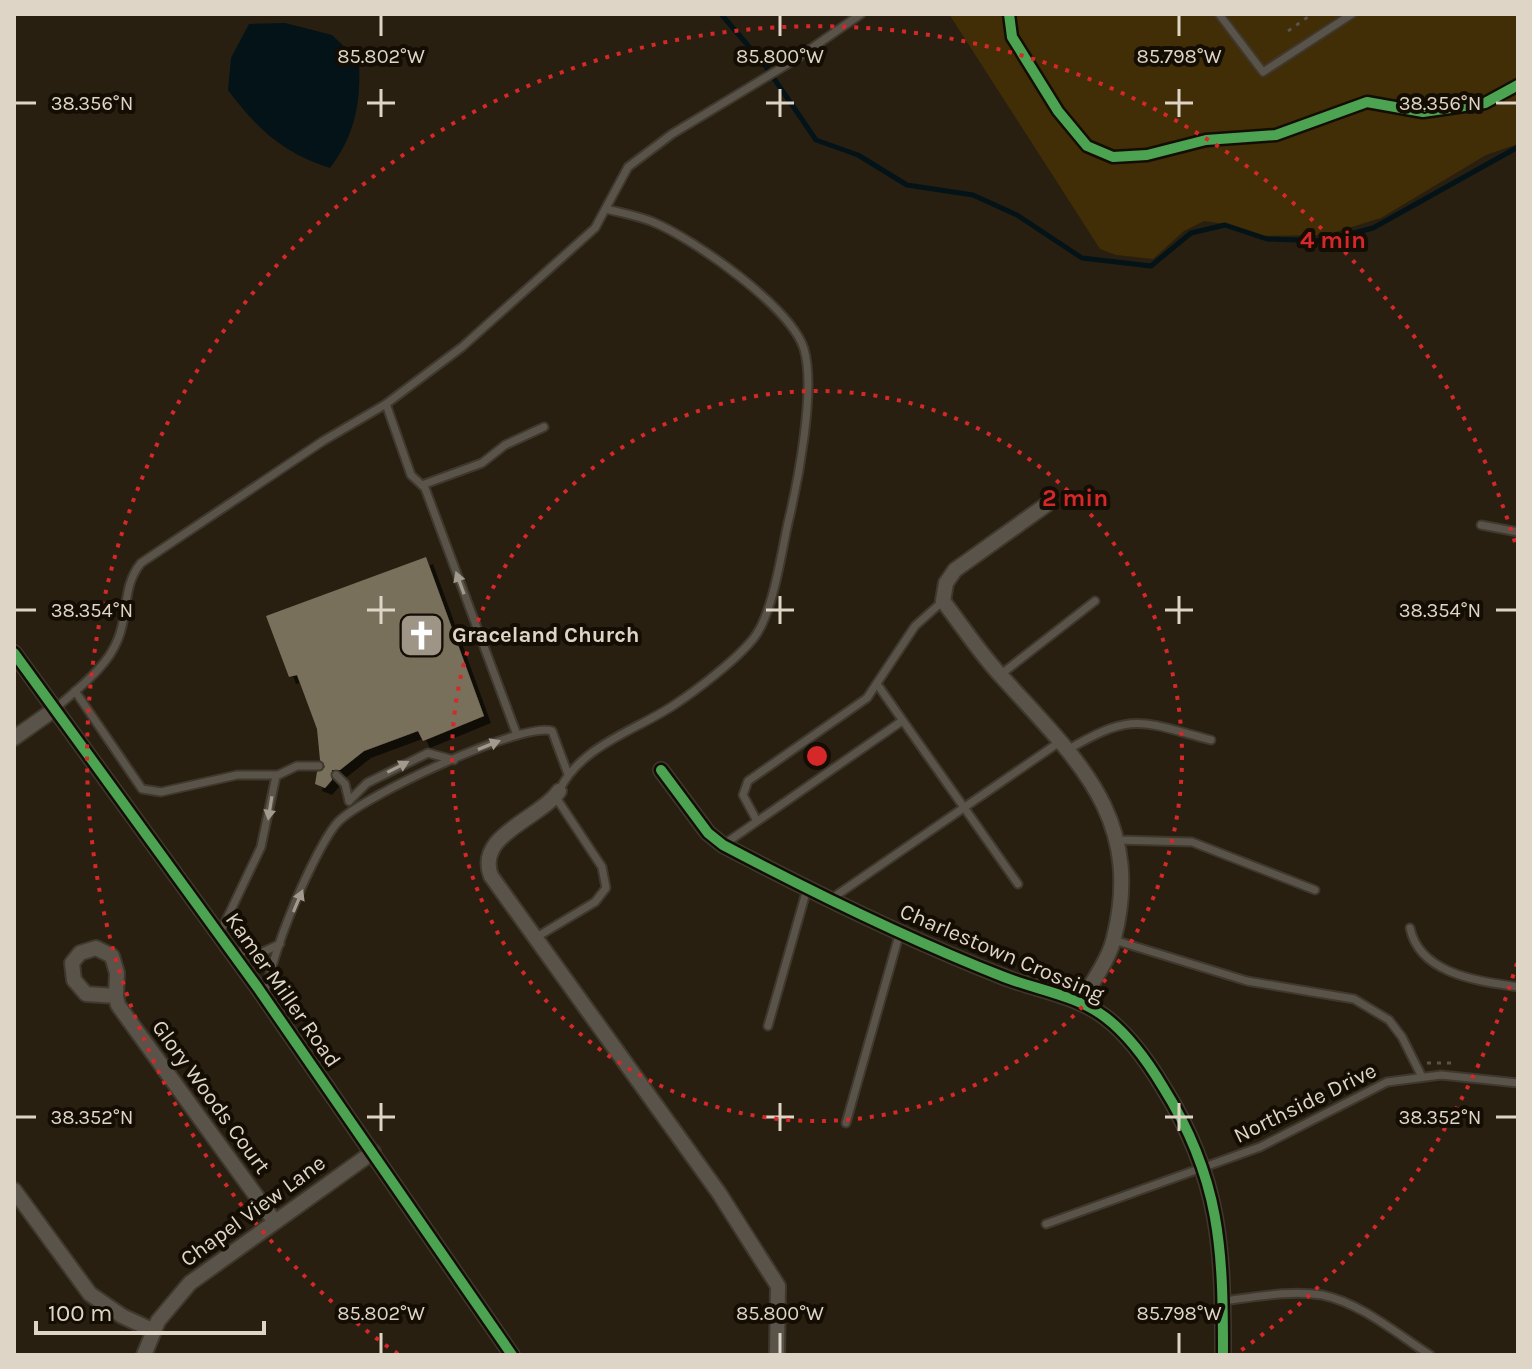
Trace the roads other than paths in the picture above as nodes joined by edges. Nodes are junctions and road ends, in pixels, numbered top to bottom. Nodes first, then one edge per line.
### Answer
1 (861, 14) edge
2 (1219, 14) edge
3 (1352, 14) edge
4 (606, 209) junction
5 (386, 404) junction
6 (544, 427) dead end
7 (422, 485) junction
8 (1046, 505) dead end
9 (1481, 525) dead end
10 (1518, 532) edge
11 (943, 601) junction
12 (1095, 601) dead end
13 (14, 653) edge
14 (1000, 675) junction
15 (877, 684) junction
16 (75, 691) junction
17 (55, 709) junction
18 (902, 721) junction
19 (517, 735) junction
20 (14, 738) edge
21 (1211, 740) dead end
22 (1065, 745) junction
23 (454, 760) junction
24 (319, 766) dead end
25 (661, 770) dead end
26 (568, 774) junction
27 (277, 775) junction
28 (336, 775) dead end
29 (557, 793) junction
30 (349, 801) junction
31 (963, 807) junction
32 (350, 811) junction
33 (757, 821) junction
34 (1118, 840) junction
35 (723, 845) junction
36 (1018, 884) dead end
37 (807, 889) junction
38 (1315, 890) dead end
39 (829, 900) junction
40 (1410, 928) dead end
41 (900, 932) junction
42 (219, 934) junction
43 (535, 938) junction
44 (1114, 940) junction
45 (280, 943) junction
46 (232, 952) junction
47 (1518, 987) edge
48 (116, 996) dead end
49 (268, 1002) junction
50 (1081, 1003) junction
51 (768, 1026) dead end
52 (1421, 1075) junction
53 (1518, 1083) edge
54 (846, 1123) dead end
55 (373, 1152) junction
56 (1205, 1168) junction
57 (14, 1190) edge
58 (275, 1222) junction
59 (1046, 1224) dead end
60 (1223, 1301) junction
61 (154, 1331) junction
62 (144, 1355) edge
63 (512, 1355) edge
64 (777, 1355) edge
65 (1223, 1355) edge
66 (1430, 1355) edge

1 - 4 lane
2 - 3 lane
4 - 5 lane
4 - 26 lane
5 - 7 lane
5 - 16 lane
6 - 7 lane
19 -> 7 lane
8 - 11 street
9 - 10 lane
11 - 14 street
11 - 15 lane
12 - 14 lane
13 - 17 street, Kamer Miller Road
14 - 22 street
15 - 18 lane
15 - 33 lane
16 - 17 lane
16 - 27 lane
17 - 20 street
17 - 42 street, Kamer Miller Road
18 - 31 lane
18 - 33 lane
23 -> 19 lane
19 - 26 lane
21 - 22 lane
22 - 31 lane
22 - 34 street
30 -> 23 lane
23 - 32 lane
24 - 27 lane
25 - 35 street, Charlestown Crossing
26 - 29 lane
27 -> 42 lane
28 - 30 lane
29 - 43 street
29 - 43 lane
30 - 32 lane
31 - 36 lane
31 - 39 lane
45 -> 32 lane
33 - 35 lane
34 - 38 lane
34 - 44 street
35 - 37 street, Charlestown Crossing
37 - 39 street, Charlestown Crossing
37 - 51 lane
39 - 41 street, Charlestown Crossing
40 - 47 lane
41 - 50 street, Charlestown Crossing
41 - 54 lane
42 - 46 street, Kamer Miller Road
43 - 64 street
44 - 50 street
44 - 52 lane
45 - 46 lane
45 - 49 lane
46 - 49 street, Kamer Miller Road
48 - 58 street, Glory Woods Court
49 - 55 street, Kamer Miller Road
50 - 56 street, Charlestown Crossing
52 - 53 lane, Northside Drive
52 - 56 lane, Northside Drive
55 - 58 street, Chapel View Lane
55 - 63 street, Kamer Miller Road
56 - 59 lane, Northside Drive
56 - 60 street, Charlestown Crossing
57 - 61 street
58 - 61 street, Chapel View Lane
60 - 65 street, Charlestown Crossing
60 - 66 lane
61 - 62 street, Chapel View Lane

